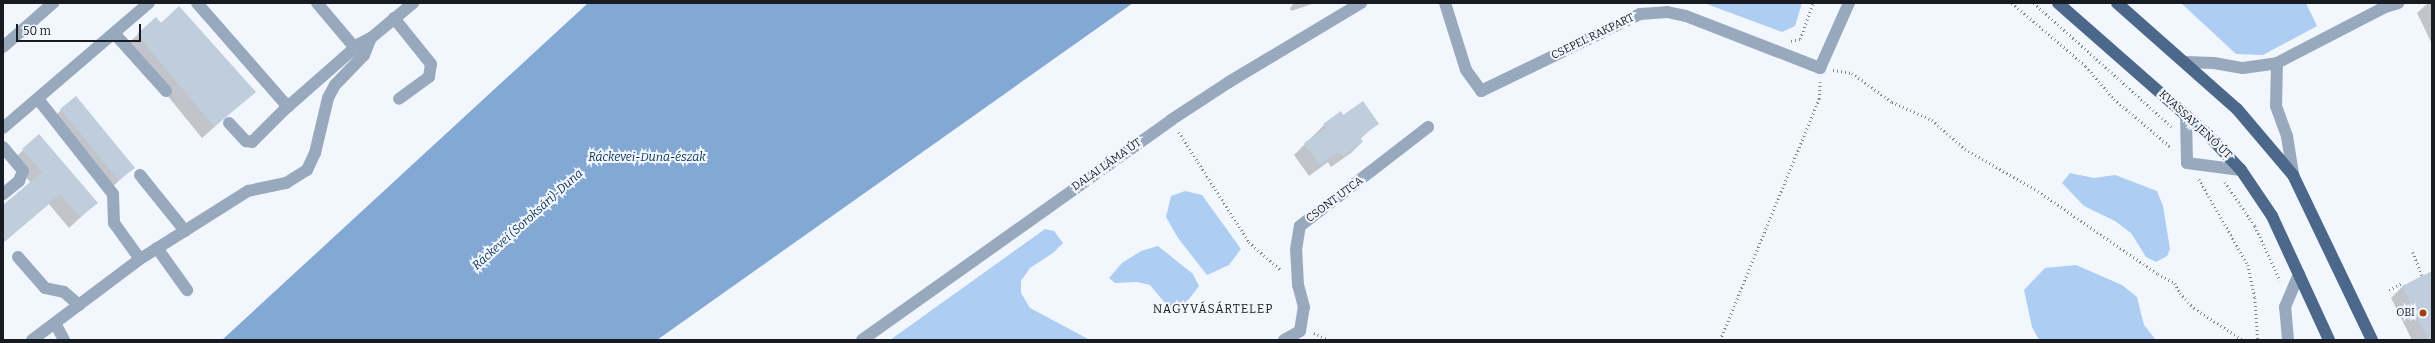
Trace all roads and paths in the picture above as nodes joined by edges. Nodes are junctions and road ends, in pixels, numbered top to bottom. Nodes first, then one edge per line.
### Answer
1 (53, 3) edge
2 (149, 3) edge
3 (197, 3) edge
4 (317, 3) edge
5 (412, 3) edge
6 (1361, 3) edge
7 (1445, 3) edge
8 (1813, 3) edge
9 (1850, 3) edge
10 (2012, 3) edge
11 (2058, 3) edge
12 (2117, 3) edge
13 (2398, 3) edge
14 (394, 18) junction
15 (114, 34) junction
16 (371, 38) junction
17 (1788, 42) dead end
18 (3, 47) edge
19 (355, 48) junction
20 (2185, 62) junction
21 (2277, 63) junction
22 (1820, 68) junction
23 (166, 91) dead end
24 (38, 98) junction
25 (399, 99) dead end
26 (288, 106) junction
27 (2186, 115) junction
28 (1171, 120) junction
29 (229, 123) dead end
30 (1428, 126) dead end
31 (3, 128) edge
32 (3, 147) edge
33 (2187, 163) junction
34 (2242, 170) junction
35 (2293, 175) junction
36 (140, 176) dead end
37 (3, 194) edge
38 (185, 231) junction
39 (157, 248) junction
40 (2413, 252) dead end
41 (18, 257) dead end
42 (140, 259) junction
43 (2299, 274) junction
44 (2422, 276) dead end
45 (2402, 283) dead end
46 (1298, 285) junction
47 (187, 290) dead end
48 (2389, 290) dead end
49 (79, 304) junction
50 (55, 323) junction
51 (32, 340) edge
52 (64, 340) edge
53 (862, 340) edge
54 (1284, 340) edge
55 (1720, 340) edge
56 (2243, 340) edge
57 (2258, 340) edge
58 (2288, 340) edge
59 (2329, 340) edge
60 (2372, 340) edge

1 - 18 lane
2 - 15 lane
3 - 26 lane
4 - 19 lane
5 - 14 lane
6 - 28 lane, DALAI LÁMA ÚT
7 - 22 lane, CSEPEL RAKPART
8 - 17 path
9 - 22 lane
10 - 33 path
11 - 27 main road, KVASSAY JENŐ ÚT
12 - 20 main road
13 - 21 lane
14 - 16 lane
14 - 25 lane
15 - 23 lane
15 - 24 lane
16 - 19 lane
16 - 38 lane
19 - 26 lane
20 - 21 lane
20 - 35 main road
21 - 35 lane
22 - 55 path
22 - 56 path
24 - 31 lane
24 - 42 lane
26 - 29 lane
27 - 33 lane
27 - 34 main road, KVASSAY JENŐ ÚT
28 - 46 path
28 - 53 lane, DALAI LÁMA ÚT
30 - 46 lane, CSONT UTCA
32 - 37 lane
33 - 34 lane
33 - 57 path
34 - 43 main road, KVASSAY JENŐ ÚT
35 - 60 main road
36 - 38 lane
38 - 39 lane
39 - 42 lane
39 - 47 lane
40 - 44 path
41 - 49 lane
42 - 49 lane
43 - 58 lane
43 - 59 main road, KVASSAY JENŐ ÚT
45 - 48 path
46 - 54 lane, CSONT UTCA
49 - 50 lane
50 - 51 lane
50 - 52 lane

